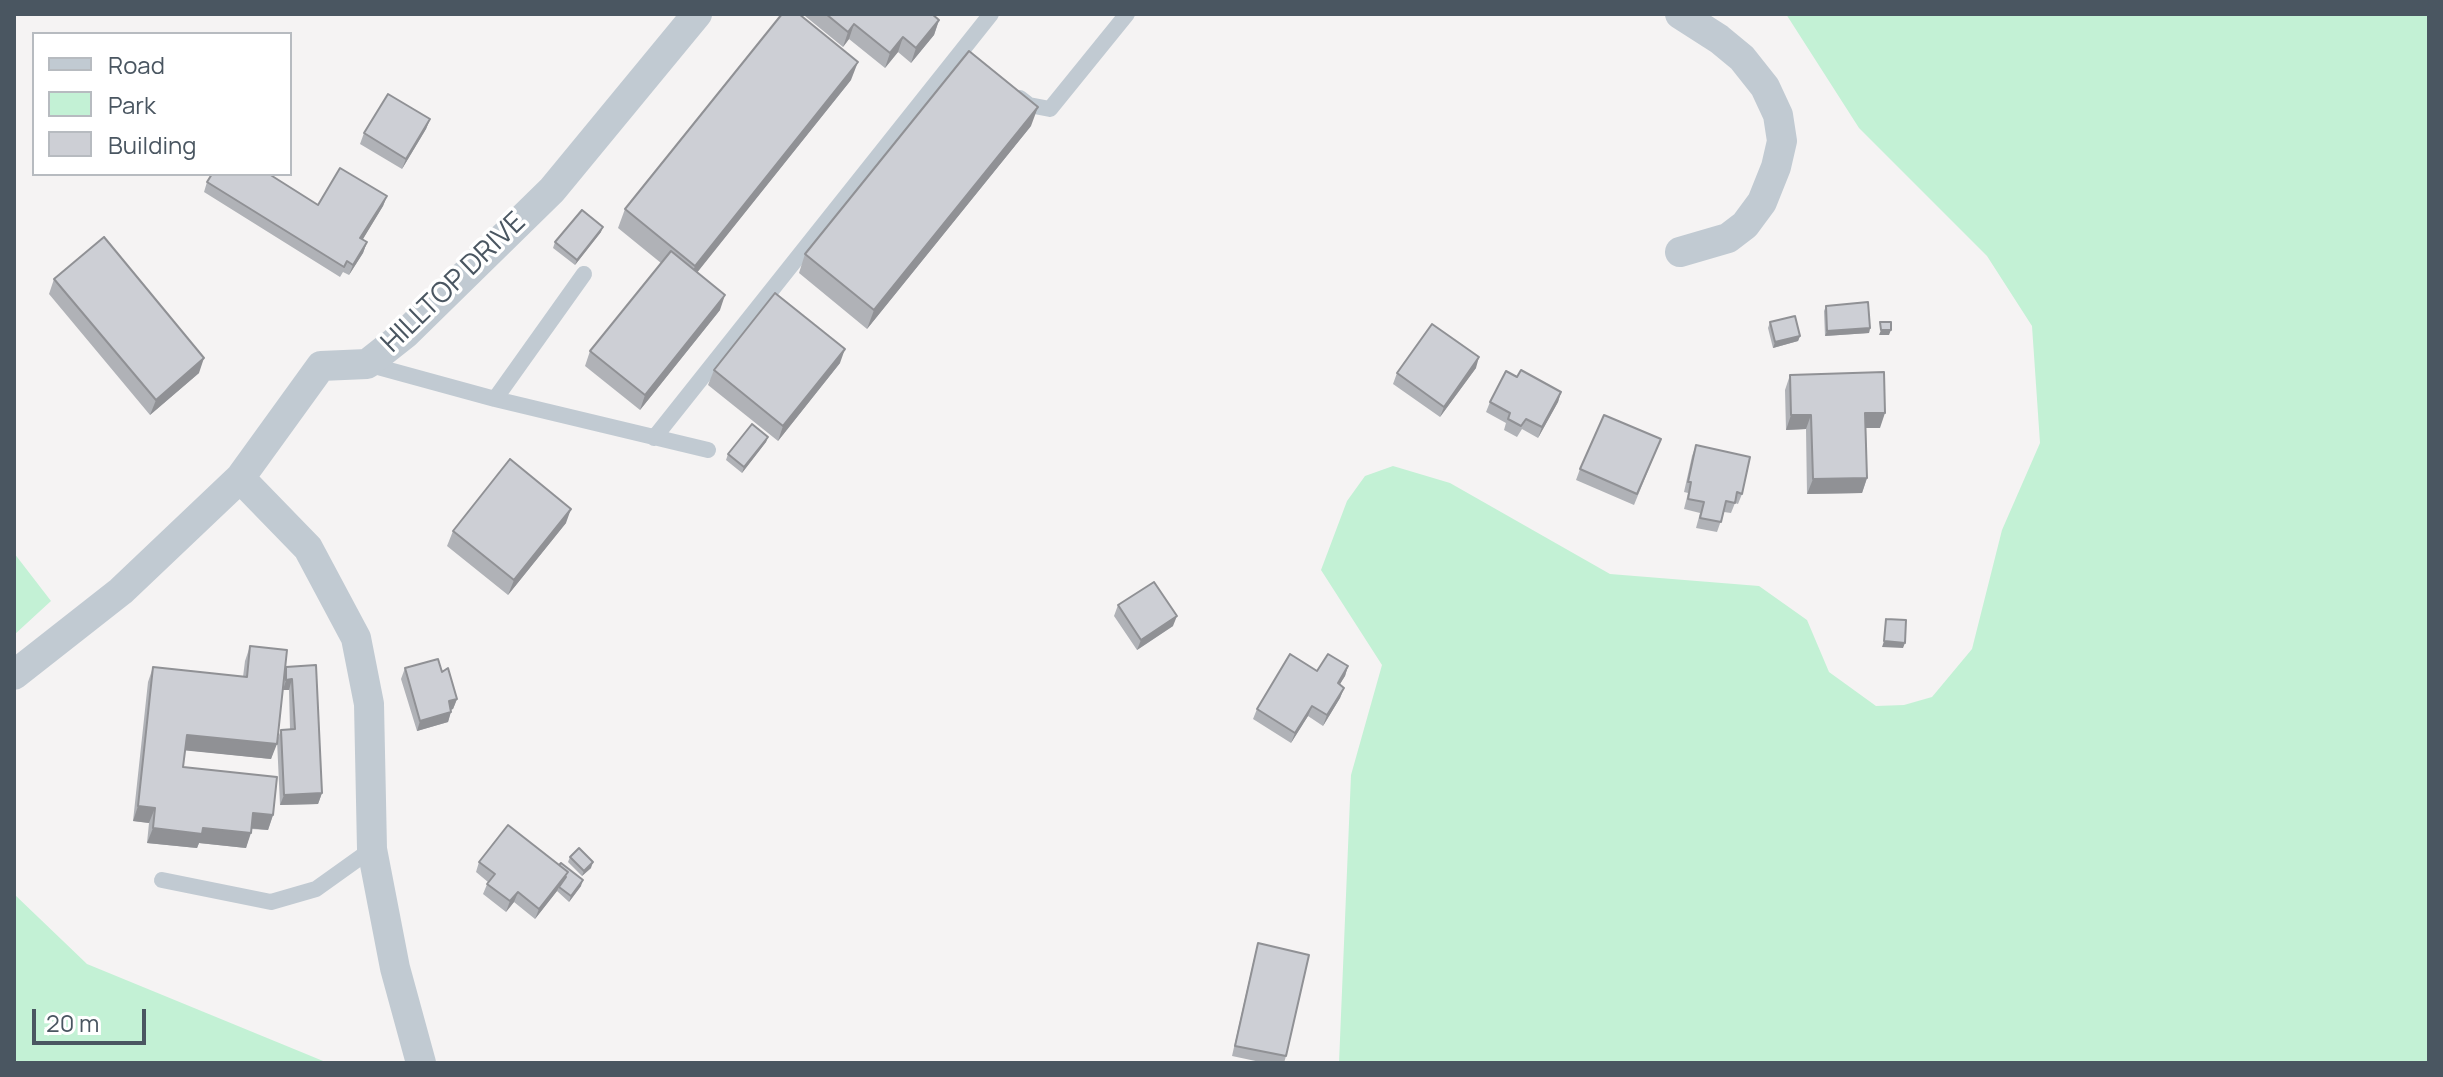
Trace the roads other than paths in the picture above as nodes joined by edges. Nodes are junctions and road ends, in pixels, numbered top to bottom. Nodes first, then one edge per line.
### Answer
1 (697, 14) edge
2 (991, 14) edge
3 (1127, 14) edge
4 (1680, 14) edge
5 (1010, 91) edge
6 (1680, 252) dead end
7 (584, 274) dead end
8 (367, 364) junction
9 (495, 399) junction
10 (654, 438) junction
11 (708, 450) dead end
12 (240, 478) junction
13 (14, 675) edge
14 (372, 849) junction
15 (162, 880) dead end
16 (421, 1063) edge

1 - 8 street, HILLTOP DRIVE
2 - 10 lane
3 - 5 lane
4 - 6 street
7 - 9 lane
8 - 9 lane
8 - 12 street, HILLTOP DRIVE
9 - 10 lane
10 - 11 lane
12 - 13 street, HILLTOP DRIVE
12 - 14 street
14 - 15 lane
14 - 16 street

